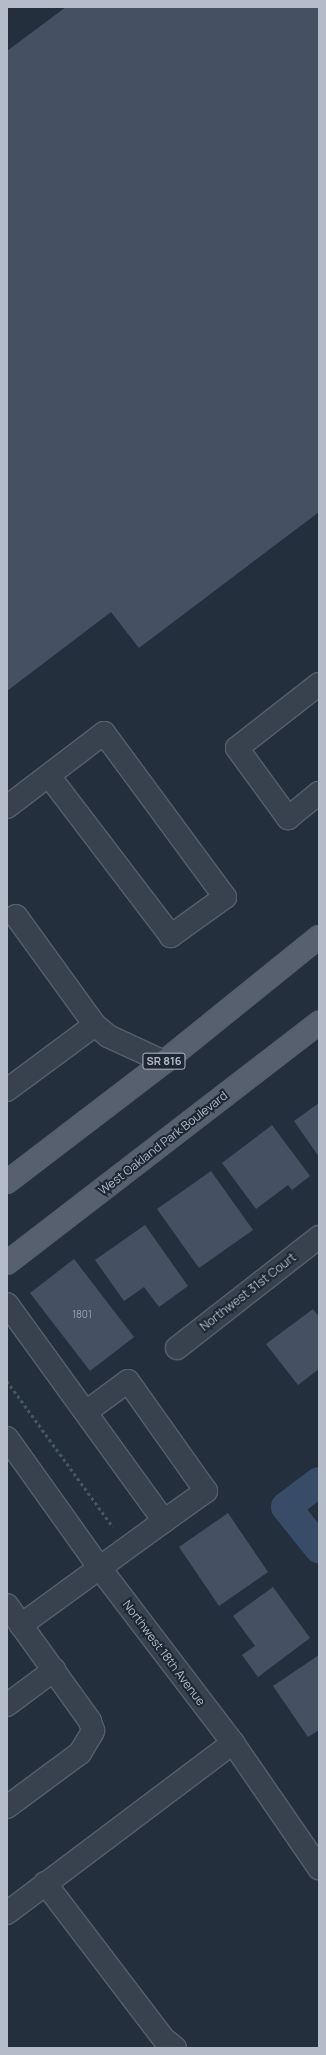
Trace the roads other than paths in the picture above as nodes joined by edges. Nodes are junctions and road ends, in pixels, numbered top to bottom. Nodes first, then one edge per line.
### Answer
1 (319, 684) edge
2 (49, 776) junction
3 (319, 793) edge
4 (7, 807) edge
5 (16, 916) dead end
6 (319, 937) edge
7 (319, 1023) edge
8 (95, 1025) junction
9 (164, 1062) junction
10 (7, 1090) edge
11 (7, 1182) edge
12 (319, 1237) edge
13 (7, 1263) edge
14 (7, 1304) edge
15 (177, 1348) dead end
16 (86, 1412) junction
17 (7, 1438) edge
18 (164, 1521) junction
19 (99, 1567) junction
20 (7, 1605) edge
21 (21, 1625) junction
22 (54, 1670) junction
23 (7, 1705) edge
24 (232, 1743) junction
25 (7, 1807) edge
26 (319, 1868) edge
27 (45, 1883) junction
28 (7, 1913) edge
29 (163, 2045) edge

1 - 3 street
2 - 2 street
2 - 4 street
5 - 8 street
6 - 9 main road, SR 816
7 - 13 main road, West Oakland Park Boulevard
8 - 9 street
8 - 10 street
9 - 11 main road, SR 816
12 - 15 street, Northwest 31st Court
14 - 16 street
16 - 18 street
16 - 18 street
17 - 19 street, Northwest 18th Avenue
18 - 19 street
19 - 21 street
19 - 24 street, Northwest 18th Avenue
20 - 21 street
21 - 22 street
22 - 23 street
22 - 25 street
24 - 26 street, Northwest 18th Avenue
24 - 27 street
27 - 28 street
27 - 29 street

